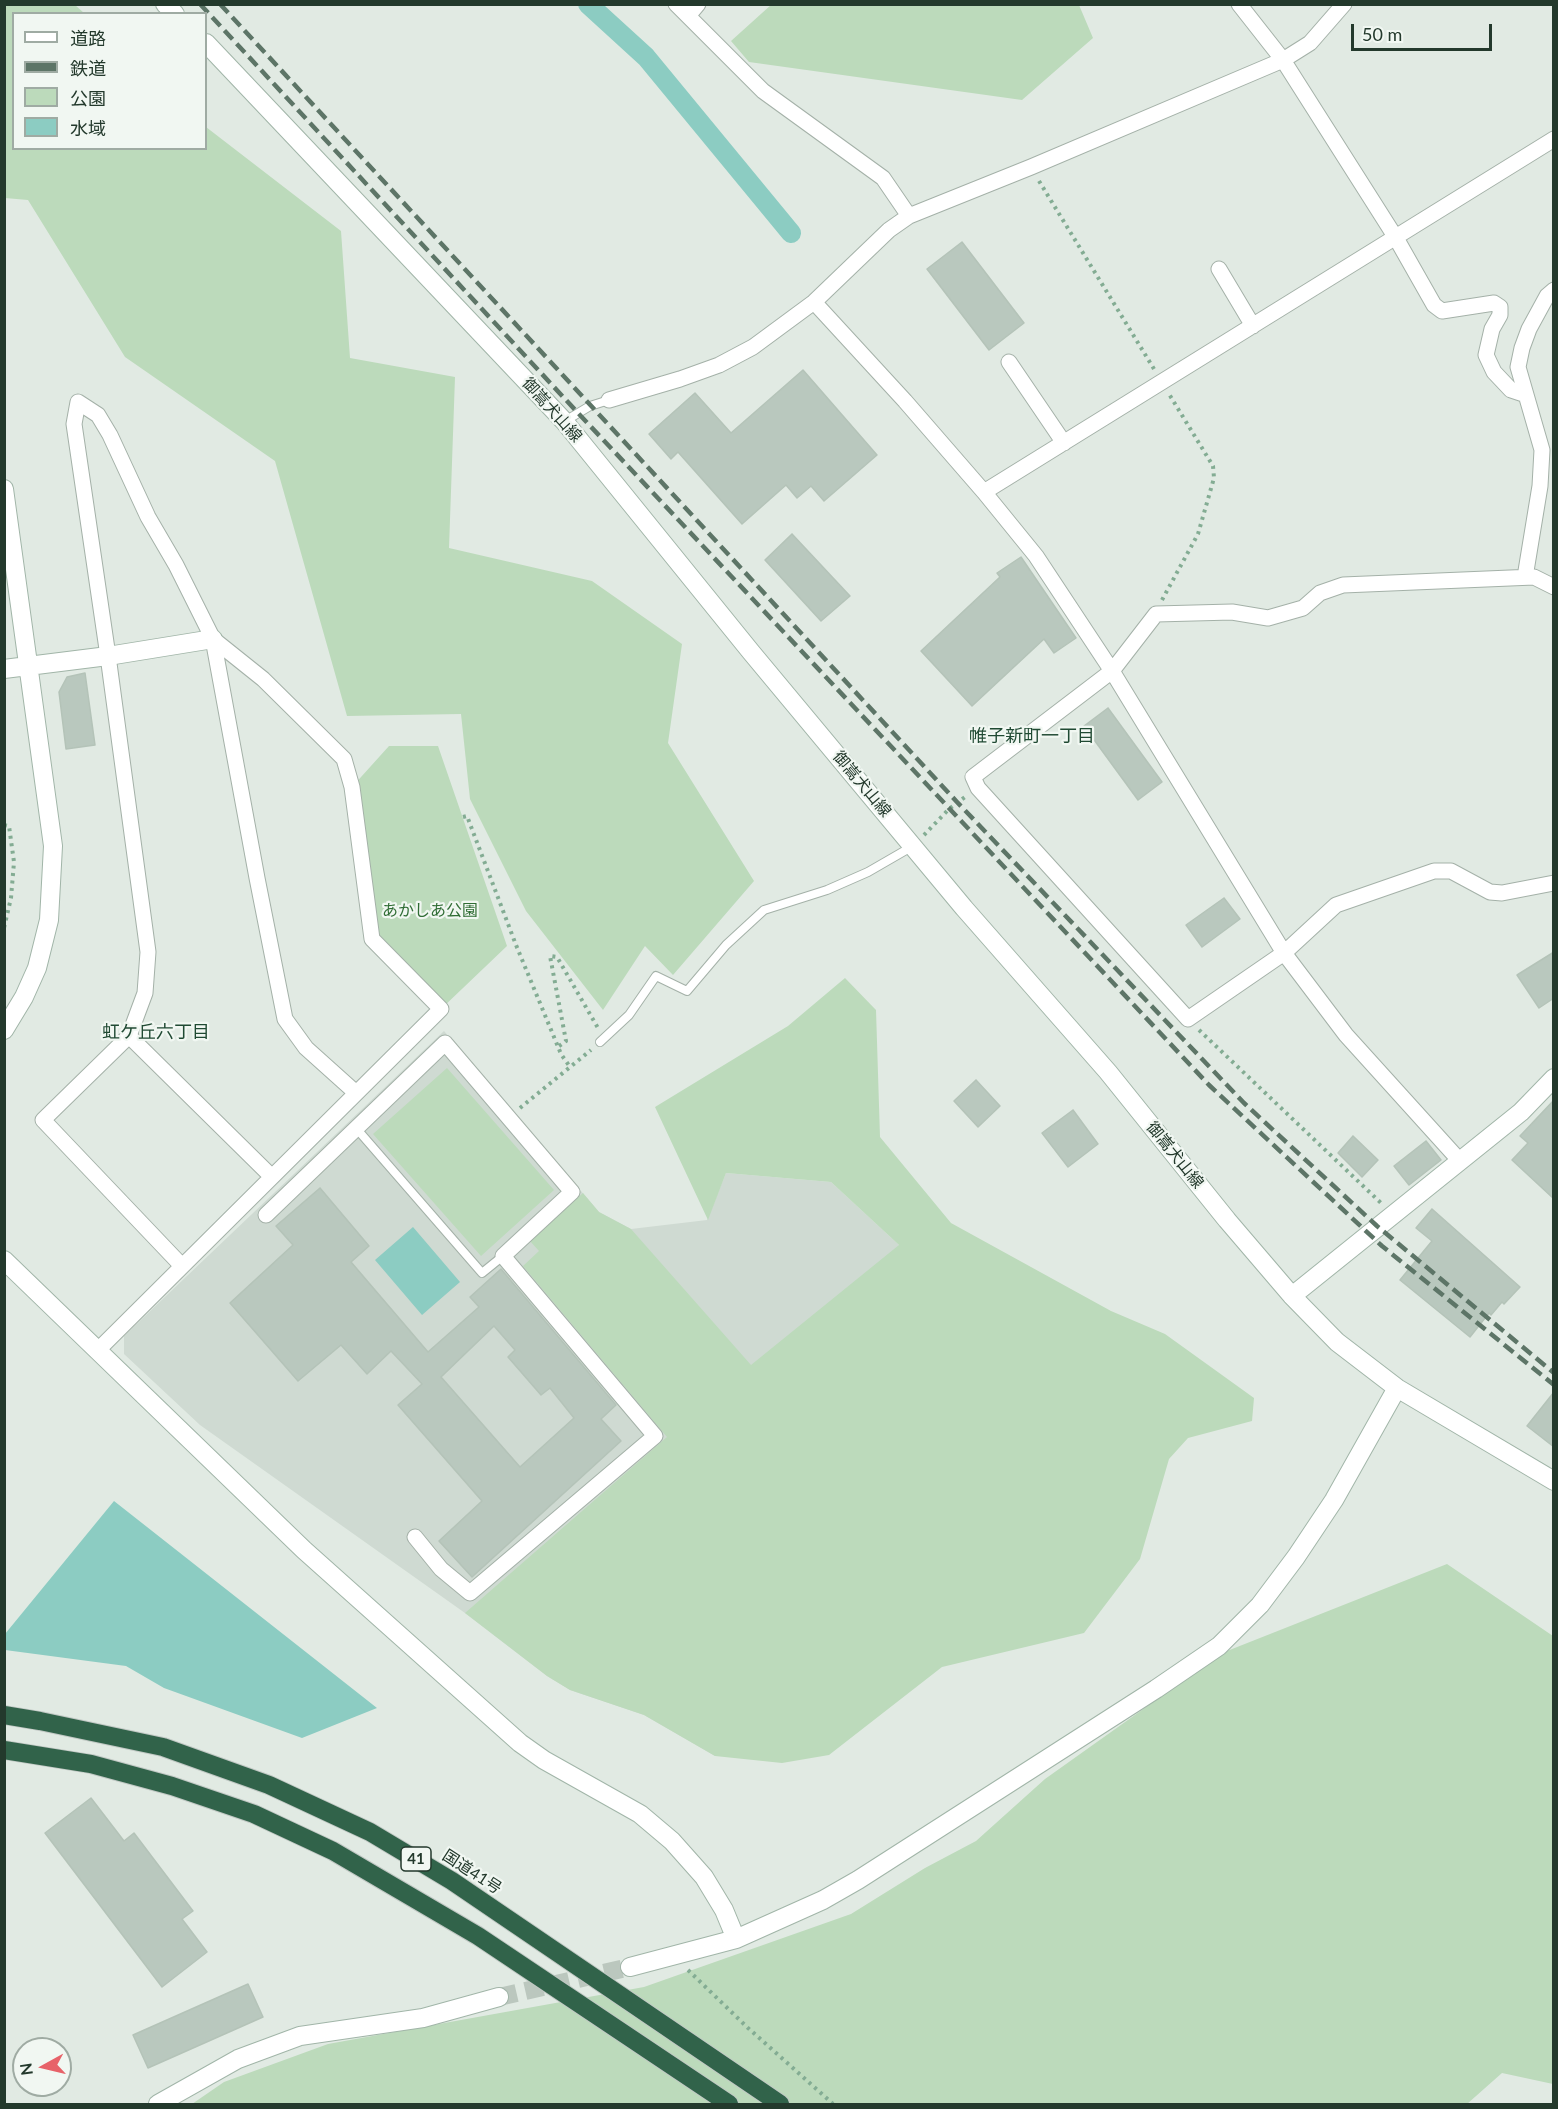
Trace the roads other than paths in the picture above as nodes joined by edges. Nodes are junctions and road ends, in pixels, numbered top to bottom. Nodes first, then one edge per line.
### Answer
1 (676, 4) edge
2 (1239, 4) edge
3 (1344, 4) edge
4 (693, 10) edge
5 (207, 44) edge
6 (1283, 60) junction
7 (1554, 139) edge
8 (909, 216) junction
9 (1396, 238) junction
10 (1219, 269) dead end
11 (1554, 290) edge
12 (814, 302) junction
13 (1253, 326) junction
14 (1009, 362) dead end
15 (1526, 395) junction
16 (609, 400) joint
17 (564, 421) junction
18 (1064, 443) junction
19 (4, 489) edge
20 (984, 492) junction
21 (1525, 577) junction
22 (1554, 587) edge
23 (213, 639) junction
24 (108, 656) junction
25 (28, 665) junction
26 (4, 669) edge
27 (1112, 671) junction
28 (914, 846) junction
29 (1554, 883) edge
30 (1284, 953) junction
31 (4, 1030) edge
32 (129, 1036) junction
33 (602, 1041) road end
34 (1554, 1078) edge
35 (355, 1092) junction
36 (356, 1128) junction
37 (1460, 1161) junction
38 (271, 1176) junction
39 (266, 1215) dead end
40 (503, 1256) junction
41 (4, 1260) edge
42 (182, 1266) junction
43 (1292, 1296) junction
44 (98, 1350) junction
45 (1397, 1388) junction
46 (1554, 1481) edge
47 (415, 1537) dead end
48 (4, 1715) edge
49 (4, 1750) edge
50 (736, 1940) junction
51 (630, 1967) tunnel mouth
52 (498, 1997) tunnel mouth
53 (158, 2104) edge
54 (729, 2104) edge
55 (780, 2104) edge

1 - 4 street
2 - 6 street
3 - 6 street
4 - 8 street
5 - 17 street, 御嵩犬山線
6 - 8 street
6 - 9 street
7 - 9 street
8 - 12 street
9 - 13 street
9 - 15 street
10 - 13 street
11 - 15 street
12 - 16 street
12 - 20 street
13 - 18 street
14 - 18 street
15 - 21 street
16 - 17 lane
17 - 28 street, 御嵩犬山線
18 - 20 street
19 - 25 street
20 - 27 street
21 - 22 street
21 - 27 street
23 - 24 street
23 - 24 street
23 - 35 street
23 - 35 street
24 - 25 street
24 - 32 street
25 - 26 street
25 - 31 street
27 - 30 street
27 - 30 street
28 - 33 lane
28 - 43 street, 御嵩犬山線
29 - 30 street
30 - 37 street
32 - 38 street
32 - 42 street
34 - 37 street
35 - 38 street
36 - 39 street
36 - 40 lane
36 - 40 street
37 - 43 street
38 - 42 street
40 - 47 street
41 - 44 street
42 - 44 street
43 - 45 street, 御嵩犬山線
44 - 50 street
45 - 46 street, 御嵩犬山線
45 - 50 street
48 - 55 highway, 国道41号 / 41
49 - 54 highway, 41
50 - 51 street
52 - 53 street

